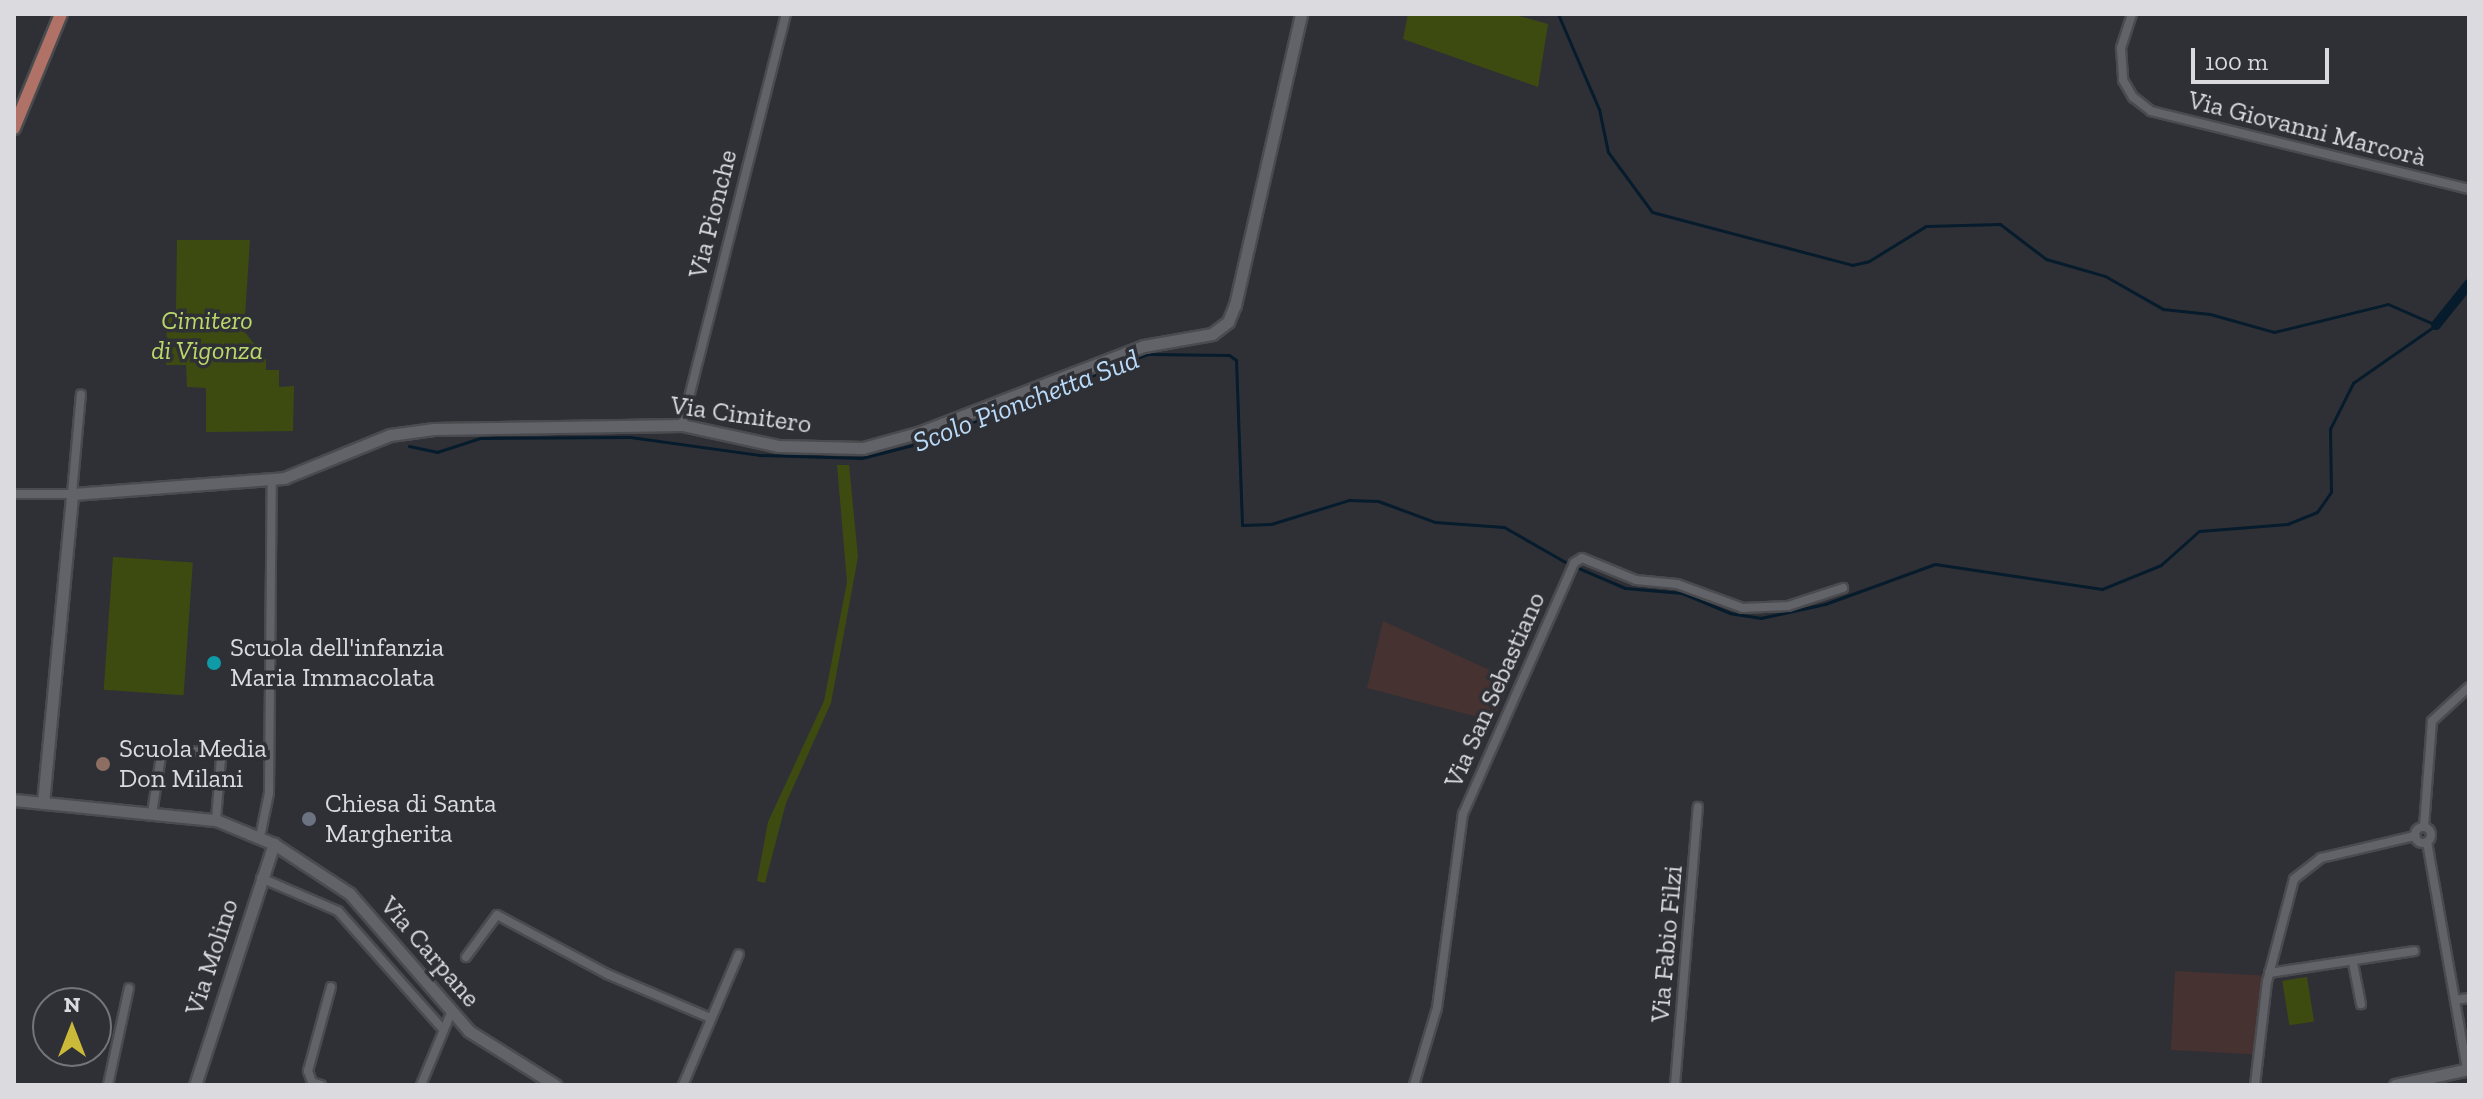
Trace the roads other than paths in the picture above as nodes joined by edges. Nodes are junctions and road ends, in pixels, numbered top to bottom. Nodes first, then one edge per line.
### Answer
1 (61, 14) edge
2 (786, 14) edge
3 (1301, 14) edge
4 (2132, 14) edge
5 (14, 128) edge
6 (2469, 189) edge
7 (81, 394) dead end
8 (682, 425) junction
9 (272, 479) junction
10 (14, 494) edge
11 (72, 494) junction
12 (1843, 588) dead end
13 (2469, 687) edge
14 (14, 800) edge
15 (43, 803) junction
16 (1698, 807) dead end
17 (152, 813) junction
18 (216, 820) junction
19 (2424, 827) junction
20 (2415, 836) junction
21 (260, 837) junction
22 (2427, 842) junction
23 (274, 844) junction
24 (261, 878) junction
25 (350, 894) junction
26 (338, 911) junction
27 (2414, 951) dead end
28 (739, 954) dead end
29 (466, 957) dead end
30 (2353, 963) junction
31 (2269, 973) junction
32 (331, 987) dead end
33 (129, 988) dead end
34 (2469, 998) edge
35 (2455, 1000) junction
36 (2361, 1004) dead end
37 (451, 1013) junction
38 (708, 1017) junction
39 (441, 1027) junction
40 (2468, 1069) edge
41 (108, 1085) edge
42 (195, 1085) edge
43 (321, 1085) edge
44 (421, 1085) edge
45 (555, 1085) edge
46 (683, 1085) edge
47 (1414, 1085) edge
48 (1675, 1085) edge
49 (2255, 1085) edge
50 (2395, 1085) edge

1 - 5 main road
2 - 8 street, Via Pionche
3 - 8 street, Via Cimitero
4 - 6 street, Via Giovanni Marcorà
7 - 11 street
8 - 9 street, Via Cimitero
9 - 11 street, Via Cimitero
9 - 21 street
10 - 11 street, Via Cimitero
11 - 15 street
12 - 47 street, Via San Sebastiano
13 - 19 street
14 - 15 street, Via Carpane
15 - 17 street, Via Carpane
16 - 48 street, Via Fabio Filzi
17 - 18 street, Via Carpane
17 - 18 street
18 - 21 street, Via Carpane
19 - 20 street
19 - 22 street
20 - 22 street
20 - 31 street
21 - 23 street, Via Carpane
22 - 35 street
23 - 24 street, Via Molino
23 - 25 street, Via Carpane
24 - 26 street, Via Carpane
24 - 42 street, Via Molino
25 - 26 street
25 - 37 street, Via Carpane
26 - 39 street, Via Carpane
27 - 30 street
28 - 38 street
29 - 38 street
30 - 31 street
30 - 36 street
31 - 49 street
32 - 43 street
33 - 41 street
34 - 35 street
35 - 40 street
37 - 39 street
37 - 45 street, Via Carpane
38 - 46 street
39 - 44 street
40 - 50 street

